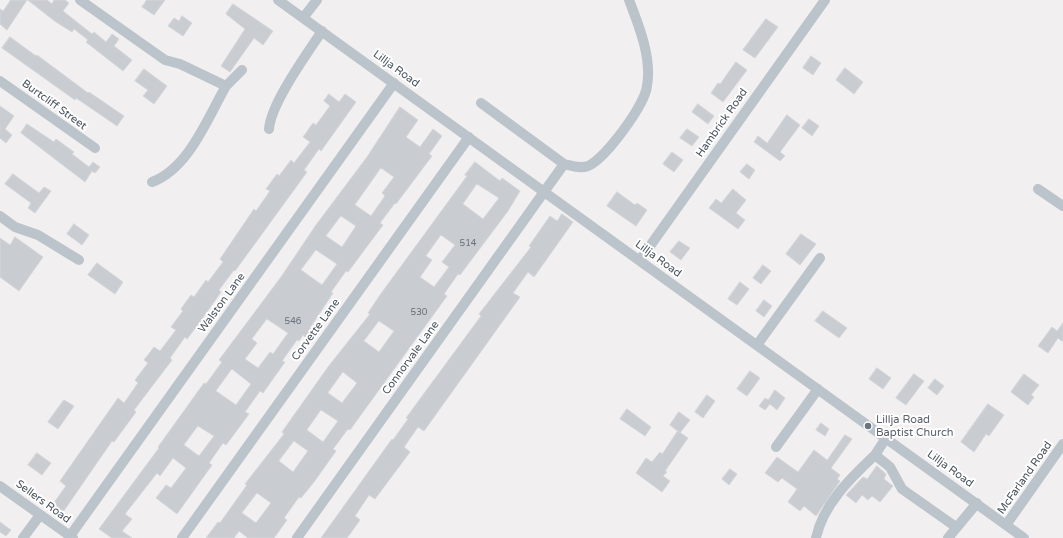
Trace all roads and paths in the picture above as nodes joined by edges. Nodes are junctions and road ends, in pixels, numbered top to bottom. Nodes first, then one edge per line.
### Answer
1 (80, 0) edge
2 (278, 0) edge
3 (317, 0) edge
4 (629, 0) edge
5 (824, 0) edge
6 (303, 18) junction
7 (322, 32) junction
8 (242, 70) dead end
9 (0, 80) edge
10 (394, 83) junction
11 (226, 86) junction
12 (481, 103) dead end
13 (269, 129) dead end
14 (469, 137) junction
15 (95, 148) dead end
16 (564, 164) junction
17 (152, 182) dead end
18 (1038, 189) dead end
19 (544, 191) junction
20 (1063, 206) edge
21 (0, 216) edge
22 (820, 258) dead end
23 (79, 260) dead end
24 (640, 260) junction
25 (757, 345) junction
26 (818, 389) junction
27 (886, 438) junction
28 (1063, 444) edge
29 (776, 447) dead end
30 (875, 455) junction
31 (0, 486) edge
32 (977, 503) junction
33 (40, 515) junction
34 (1006, 525) junction
35 (956, 527) junction
36 (71, 537) edge
37 (24, 538) edge
38 (182, 538) edge
39 (297, 538) edge
40 (816, 538) edge
41 (948, 538) edge
42 (1024, 538) edge

1 - 11 street
2 - 6 street, Lillja Road
3 - 6 street
4 - 16 street
5 - 24 street, Hambrick Road
6 - 7 street, Lillja Road
7 - 10 street, Lillja Road
7 - 13 street
8 - 11 street
9 - 15 street, Burtcliff Street
10 - 14 street, Lillja Road
10 - 36 street, Walston Lane
11 - 17 street
12 - 16 street
14 - 19 street, Lillja Road
14 - 38 street, Corvette Lane
16 - 19 street, Connorvale Lane
18 - 20 street
19 - 24 street, Lillja Road
19 - 39 street, Connorvale Lane
21 - 23 street
22 - 25 street
24 - 25 street, Lillja Road
25 - 26 street, Lillja Road
26 - 27 street, Lillja Road
26 - 29 street
27 - 30 street
27 - 32 street, Lillja Road
28 - 34 street, McFarland Road
30 - 35 street
30 - 40 street
31 - 33 street, Sellers Road
32 - 34 street, Lillja Road
32 - 35 street
33 - 36 street, Sellers Road
33 - 37 street
34 - 42 street, Lillja Road
35 - 41 street

